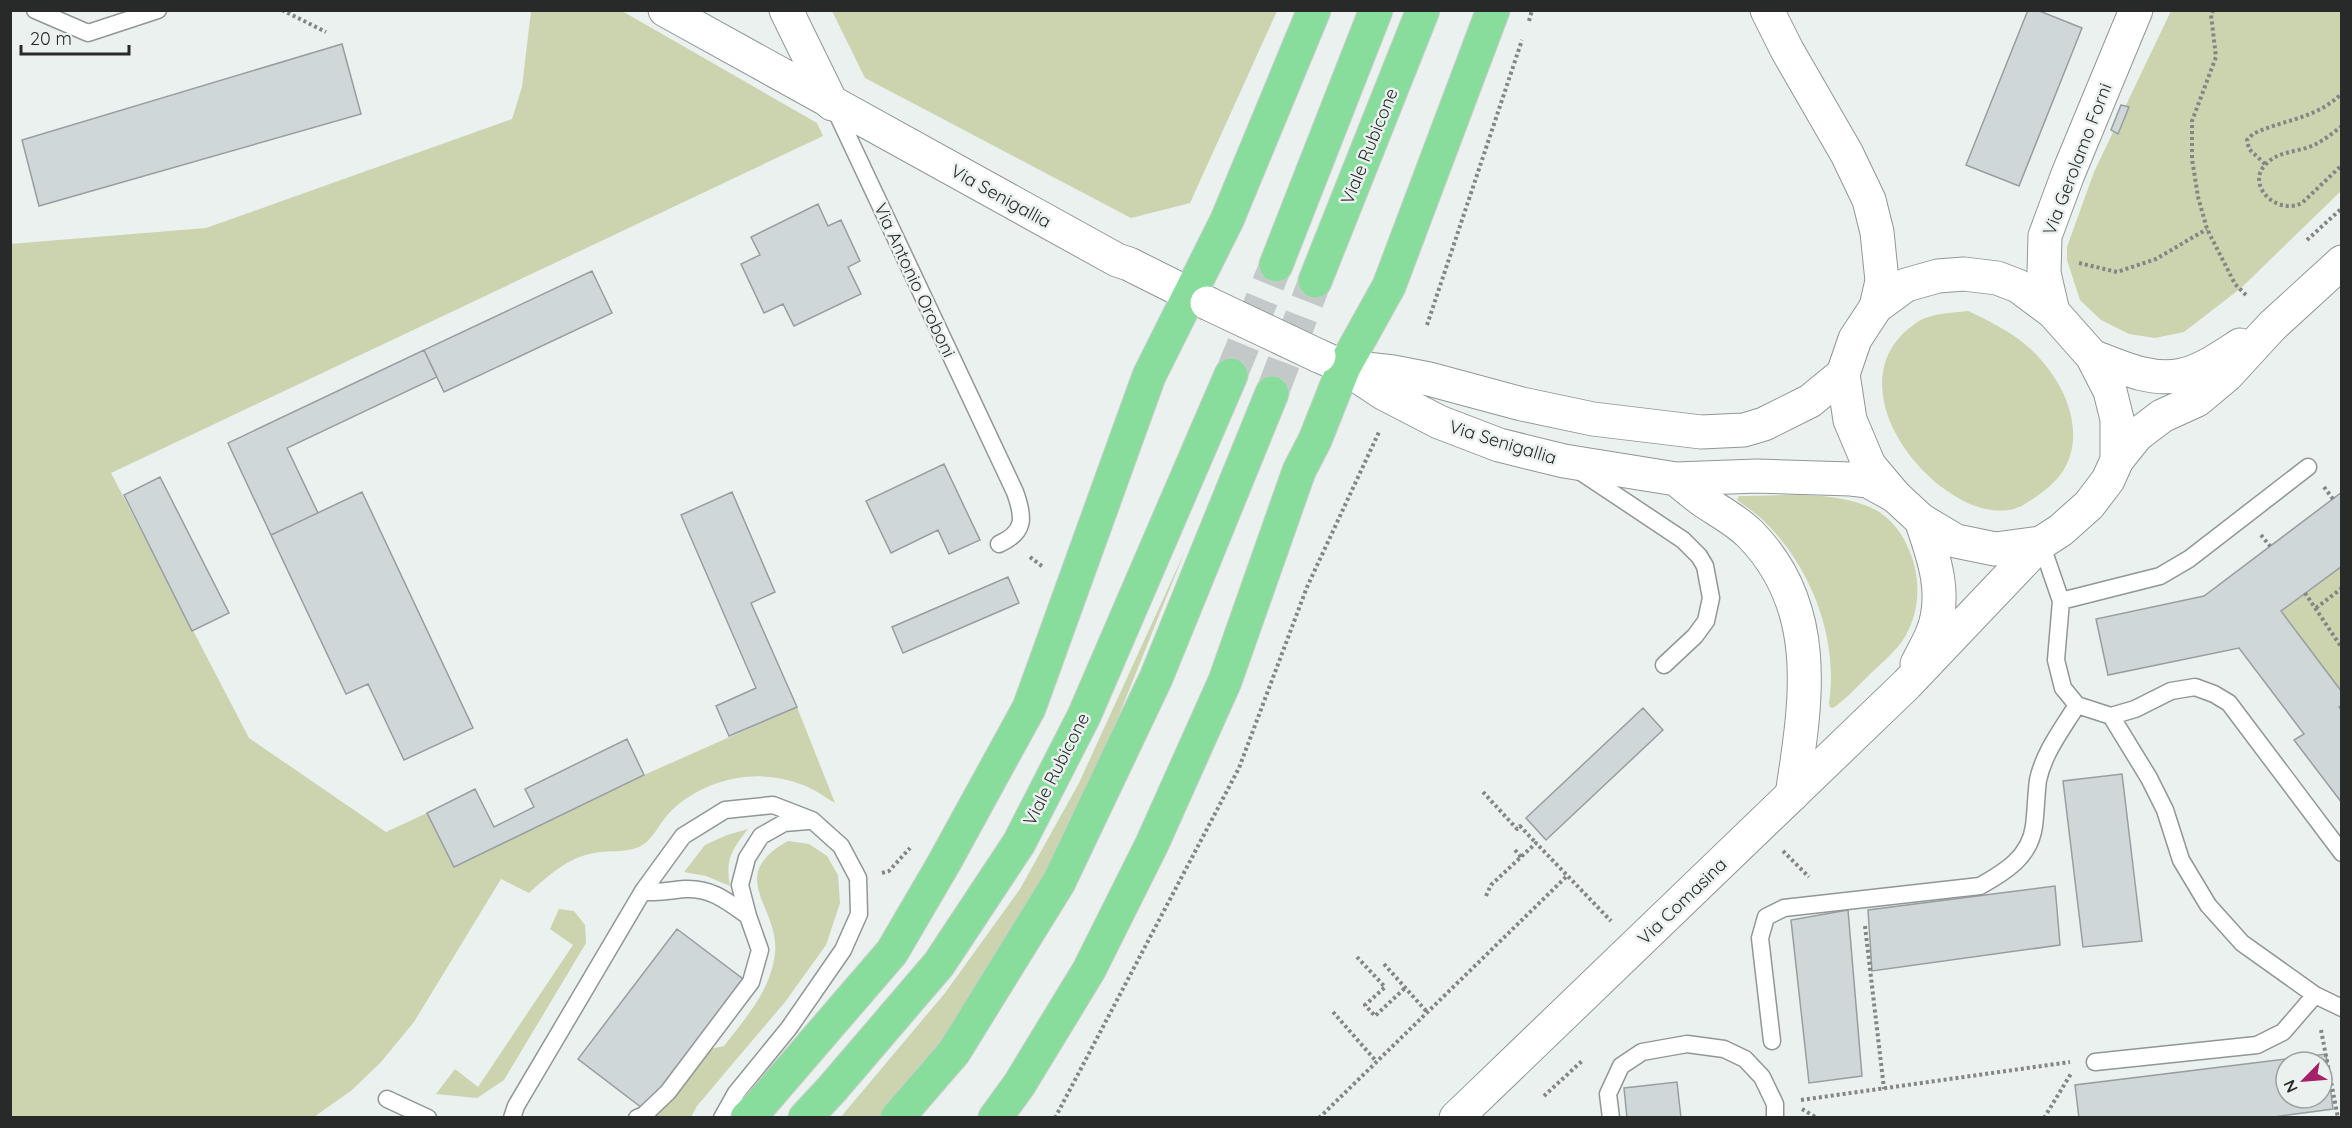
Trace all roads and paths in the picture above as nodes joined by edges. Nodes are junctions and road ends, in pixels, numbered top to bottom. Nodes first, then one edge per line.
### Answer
1 (34, 10) edge
2 (158, 10) edge
3 (282, 10) edge
4 (665, 10) edge
5 (786, 10) edge
6 (1314, 10) edge
7 (1376, 10) edge
8 (1423, 10) edge
9 (1493, 10) edge
10 (1532, 10) edge
11 (1767, 10) edge
12 (2136, 10) edge
13 (2207, 10) edge
14 (2212, 13) edge
15 (1528, 22) dead end
16 (326, 32) dead end
17 (1525, 33) dead end
18 (2342, 93) edge
19 (832, 104) junction
20 (2342, 126) edge
21 (2265, 164) junction
22 (2342, 165) edge
23 (2342, 208) edge
24 (2208, 229) junction
25 (2307, 240) dead end
26 (2342, 262) edge
27 (2077, 263) dead end
28 (1276, 265) tunnel mouth
29 (1315, 281) tunnel mouth
30 (2247, 296) dead end
31 (1199, 300) junction
32 (1876, 307) junction
33 (2053, 312) junction
34 (1427, 326) dead end
35 (2272, 326) junction
36 (2092, 356) junction
37 (1331, 361) junction
38 (1843, 374) junction
39 (1231, 375) tunnel mouth
40 (1272, 393) tunnel mouth
41 (1379, 432) dead end
42 (2117, 460) junction
43 (1564, 461) junction
44 (2308, 467) dead end
45 (1676, 479) junction
46 (1894, 496) junction
47 (1921, 520) junction
48 (2041, 543) junction
49 (999, 544) dead end
50 (1028, 556) dead end
51 (1050, 573) dead end
52 (1307, 587) dead end
53 (2342, 588) edge
54 (2305, 593) dead end
55 (2061, 601) junction
56 (2316, 608) junction
57 (2342, 648) edge
58 (1664, 665) dead end
59 (1906, 684) junction
60 (2077, 705) junction
61 (2111, 716) junction
62 (1483, 792) dead end
63 (1792, 795) junction
64 (812, 820) junction
65 (1536, 843) junction
66 (1778, 846) dead end
67 (1515, 850) dead end
68 (2342, 853) edge
69 (1521, 857) junction
70 (1568, 875) junction
71 (643, 891) junction
72 (1486, 896) dead end
73 (1861, 900) junction
74 (1835, 903) junction
75 (748, 916) junction
76 (1614, 924) dead end
77 (1357, 957) dead end
78 (1384, 964) dead end
79 (1406, 988) junction
80 (2315, 995) junction
81 (2342, 1008) edge
82 (1333, 1012) dead end
83 (1427, 1012) junction
84 (1772, 1041) dead end
85 (1582, 1061) dead end
86 (1376, 1062) junction
87 (2087, 1062) junction
88 (1884, 1089) junction
89 (1544, 1096) dead end
90 (387, 1099) dead end
91 (1775, 1111) edge
92 (1461, 1116) edge
93 (2339, 1117) edge
94 (428, 1118) edge
95 (512, 1118) edge
96 (637, 1118) edge
97 (722, 1118) edge
98 (747, 1118) edge
99 (805, 1118) edge
100 (897, 1118) edge
101 (995, 1118) edge
102 (1319, 1118) edge
103 (1611, 1118) edge
104 (2044, 1118) edge

1 - 2 lane
3 - 16 path
4 - 19 street, Via Senigallia
5 - 19 street, Via Antonio Oroboni
6 - 31 highway
7 - 28 highway
8 - 29 highway, Viale Rubicone
9 - 37 highway
10 - 15 path
11 - 32 street
12 - 33 street, Via Gerolamo Forni
13 - 14 path
14 - 24 path
17 - 34 path
18 - 21 path
19 - 31 street, Via Senigallia
19 - 49 lane, Via Antonio Oroboni
20 - 21 path
21 - 22 path
23 - 25 path
24 - 27 path
24 - 30 path
26 - 35 street
31 - 37 street, Via Senigallia, bridge
31 - 98 highway
32 - 33 street
32 - 38 street
33 - 36 street
35 - 36 street
35 - 42 street
36 - 42 street
37 - 38 street, Via Senigallia
37 - 43 street, Via Senigallia
37 - 101 highway
38 - 46 street
39 - 99 highway, Viale Rubicone
40 - 100 highway
41 - 52 path
42 - 48 street, Via Comasina
43 - 45 street, Via Senigallia
43 - 58 lane
44 - 55 lane
45 - 46 street, Via Senigallia
45 - 63 street
46 - 47 street
47 - 48 street
47 - 59 street, Via Comasina
48 - 55 lane
48 - 59 street, Via Comasina
50 - 51 path
53 - 56 path
54 - 56 path
55 - 60 lane
56 - 57 path
59 - 63 street, Via Comasina
60 - 61 lane
60 - 73 lane
61 - 68 lane
61 - 80 lane
62 - 65 path
63 - 92 street, Via Comasina
64 - 71 lane
64 - 75 lane
64 - 97 lane
65 - 69 path
65 - 70 path
66 - 74 path
67 - 69 path
69 - 72 path
70 - 76 path
70 - 83 path
71 - 75 lane
71 - 95 lane
73 - 74 lane
73 - 88 path
74 - 84 lane
75 - 96 lane
77 - 79 path
78 - 79 path
79 - 83 path
80 - 81 lane
80 - 87 lane
80 - 93 path
82 - 86 path
83 - 86 path
85 - 89 path
86 - 102 path
87 - 88 path
87 - 104 path
88 - 91 path
90 - 94 lane
91 - 103 lane

